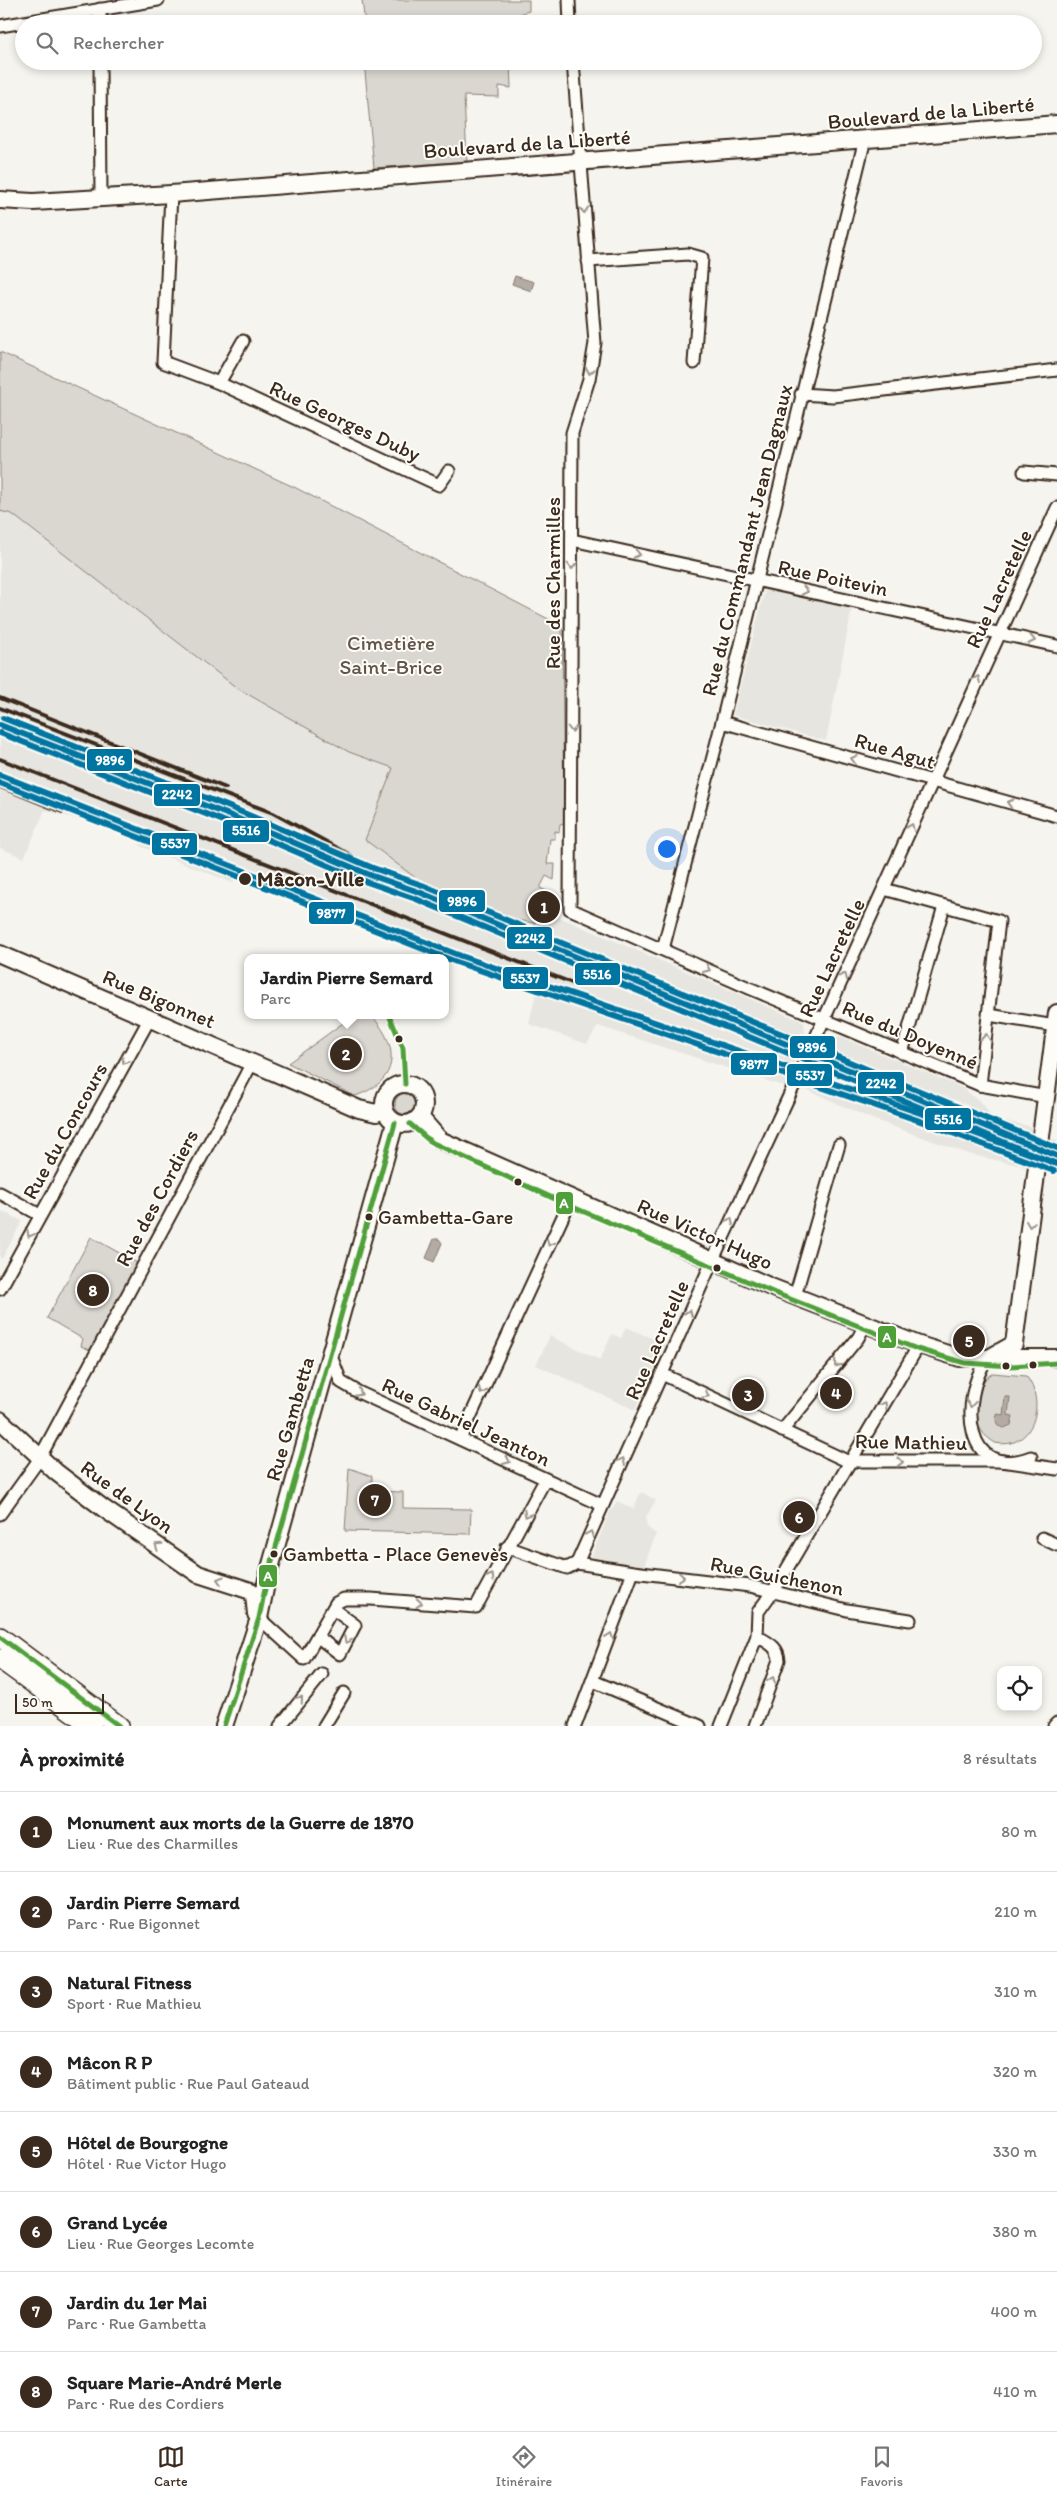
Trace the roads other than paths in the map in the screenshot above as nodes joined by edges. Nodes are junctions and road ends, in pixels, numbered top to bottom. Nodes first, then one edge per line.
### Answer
1 (158, 0) edge
2 (568, 0) edge
3 (100, 9) junction
4 (65, 15) edge
5 (100, 15) edge
6 (569, 15) edge
7 (15, 23) edge
8 (0, 26) edge
9 (100, 70) edge
10 (574, 70) edge
11 (1057, 124) edge
12 (865, 139) junction
13 (580, 161) junction
14 (171, 194) junction
15 (101, 197) junction
16 (0, 200) edge
17 (588, 261) junction
18 (243, 341) dead end
19 (694, 364) dead end
20 (1057, 370) edge
21 (219, 383) junction
22 (801, 394) junction
23 (449, 471) dead end
24 (1024, 472) dead end
25 (1057, 475) edge
26 (1057, 508) edge
27 (572, 540) junction
28 (757, 580) junction
29 (998, 633) junction
30 (1057, 646) edge
31 (722, 722) junction
32 (931, 780) junction
33 (1057, 816) edge
34 (884, 889) junction
35 (944, 906) junction
36 (570, 909) joint
37 (663, 949) junction
38 (0, 954) edge
39 (989, 1015) junction
40 (150, 1018) junction
41 (824, 1020) junction
42 (1056, 1020) edge
43 (902, 1053) junction
44 (252, 1063) junction
45 (980, 1085) junction
46 (1047, 1097) junction
47 (384, 1109) junction
48 (420, 1117) junction
49 (395, 1122) junction
50 (839, 1146) dead end
51 (0, 1193) edge
52 (571, 1199) junction
53 (40, 1215) junction
54 (712, 1261) junction
55 (0, 1289) edge
56 (795, 1296) junction
57 (865, 1325) junction
58 (919, 1345) junction
59 (330, 1356) junction
60 (1057, 1358) edge
61 (987, 1359) junction
62 (662, 1374) junction
63 (0, 1420) edge
64 (782, 1431) junction
65 (460, 1439) junction
66 (40, 1457) junction
67 (1031, 1457) dead end
68 (851, 1462) junction
69 (1002, 1462) junction
70 (1057, 1469) edge
71 (545, 1480) junction
72 (602, 1505) junction
73 (0, 1514) edge
74 (1042, 1538) dead end
75 (1057, 1545) edge
76 (508, 1547) junction
77 (577, 1563) junction
78 (632, 1572) junction
79 (267, 1579) junction
80 (243, 1587) junction
81 (772, 1592) junction
82 (333, 1609) junction
83 (910, 1620) dead end
84 (257, 1621) junction
85 (757, 1636) junction
86 (318, 1637) junction
87 (2, 1642) edge
88 (322, 1674) dead end
89 (593, 1681) junction
90 (344, 1693) dead end
91 (683, 1723) edge
92 (1057, 1723) edge
93 (92, 1726) edge
94 (118, 1726) edge
95 (224, 1726) edge
96 (280, 1726) edge
97 (324, 1726) edge
98 (575, 1726) edge
99 (700, 1726) edge
100 (721, 1726) edge
101 (755, 1726) edge
102 (1054, 1726) edge

1 - 3 street
2 - 6 street
3 - 4 street
3 - 5 street
7 - 8 street
9 - 15 street
10 - 13 street, Rue des Charmilles
11 - 12 street, Boulevard de la Liberté
12 - 13 street, Boulevard de la Liberté
12 - 22 street, Rue du Commandant Jean Dagnaux
13 - 14 street, Boulevard de la Liberté
13 -> 17 street, Rue des Charmilles
14 - 15 street, Boulevard de la Liberté
14 - 21 street, Rue Georges Duby
15 - 16 street, Boulevard de la Liberté
17 - 19 street
17 -> 27 street, Rue des Charmilles
18 - 21 street
20 - 22 street
21 - 23 street, Rue Georges Duby
22 - 28 street, Rue du Commandant Jean Dagnaux
24 - 25 street
26 - 29 street, Rue Lacretelle
27 -> 28 street, Rue Poitevin
27 -> 36 street, Rue des Charmilles
28 -> 29 street, Rue Poitevin
28 - 31 street, Rue du Commandant Jean Dagnaux
29 -> 30 street, Rue Poitevin
32 -> 29 street, Rue Lacretelle
32 -> 31 street, Rue Agut
31 - 37 street, Rue du Commandant Jean Dagnaux
33 -> 32 street, Rue Agut
34 -> 32 street, Rue Lacretelle
34 - 35 street
41 -> 34 street, Rue Lacretelle
35 - 39 street
35 - 43 street
36 - 37 street, Rue du Doyenné
37 -> 41 street, Rue du Doyenné
38 - 40 street, Rue Bigonnet
39 - 42 street
45 -> 39 street
40 - 44 street, Rue Bigonnet
40 -> 53 street, Rue du Concours
41 - 43 street, Rue du Doyenné
54 -> 41 street, Rue Lacretelle
42 - 46 street
43 - 45 street, Rue du Doyenné
44 - 47 street, Rue Bigonnet
44 - 66 street, Rue des Cordiers
45 - 46 street, Rue du Doyenné
46 -> 61 street
47 - 48 street
47 - 49 street
48 - 49 street
48 - 52 street, Rue Victor Hugo
49 - 59 street, Rue Gambetta
50 - 56 street
51 - 53 street
52 - 54 street, Rue Victor Hugo
52 -> 65 street
53 -> 55 street, Rue du Concours
54 - 56 street, Rue Victor Hugo
62 -> 54 street, Rue Lacretelle
56 - 57 street, Rue Victor Hugo
57 - 58 street, Rue Victor Hugo
57 -> 64 street
58 - 61 street, Rue Victor Hugo
68 -> 58 street
59 -> 65 street, Rue Gabriel Jeanton
59 - 79 street, Rue Gambetta
60 - 61 street, Rue Victor Hugo
61 -> 69 street
62 -> 64 street, Rue Mathieu
72 -> 62 street, Rue Lacretelle
63 - 66 street, Rue de Lyon
64 - 68 street, Rue Mathieu
65 -> 71 street, Rue Gabriel Jeanton
66 - 73 street, Rue des Cordiers
80 -> 66 street, Rue de Lyon
67 - 69 street
68 -> 69 street, Rue Mathieu
68 - 81 street
69 - 70 street, Rue Mathieu
71 - 72 street, Rue Gabriel Jeanton
71 -> 76 street
77 -> 72 street, Rue Lacretelle
74 - 75 street
76 - 77 street, Rue Guichenon
82 -> 76 street
77 - 78 street, Rue Guichenon
78 -> 81 street, Rue Guichenon
89 -> 78 street
79 - 80 street
79 - 84 street, Rue Gambetta
80 - 84 street
81 - 83 street, Rue Guichenon
81 - 85 street
82 - 86 street
82 -> 86 street
84 - 86 street
84 - 95 street, Rue Gambetta
85 - 100 street
101 -> 85 street
87 - 93 main road
87 - 94 main road
96 -> 88 street
89 - 91 street
89 - 98 street
90 - 97 street
91 - 99 street
92 - 102 street

